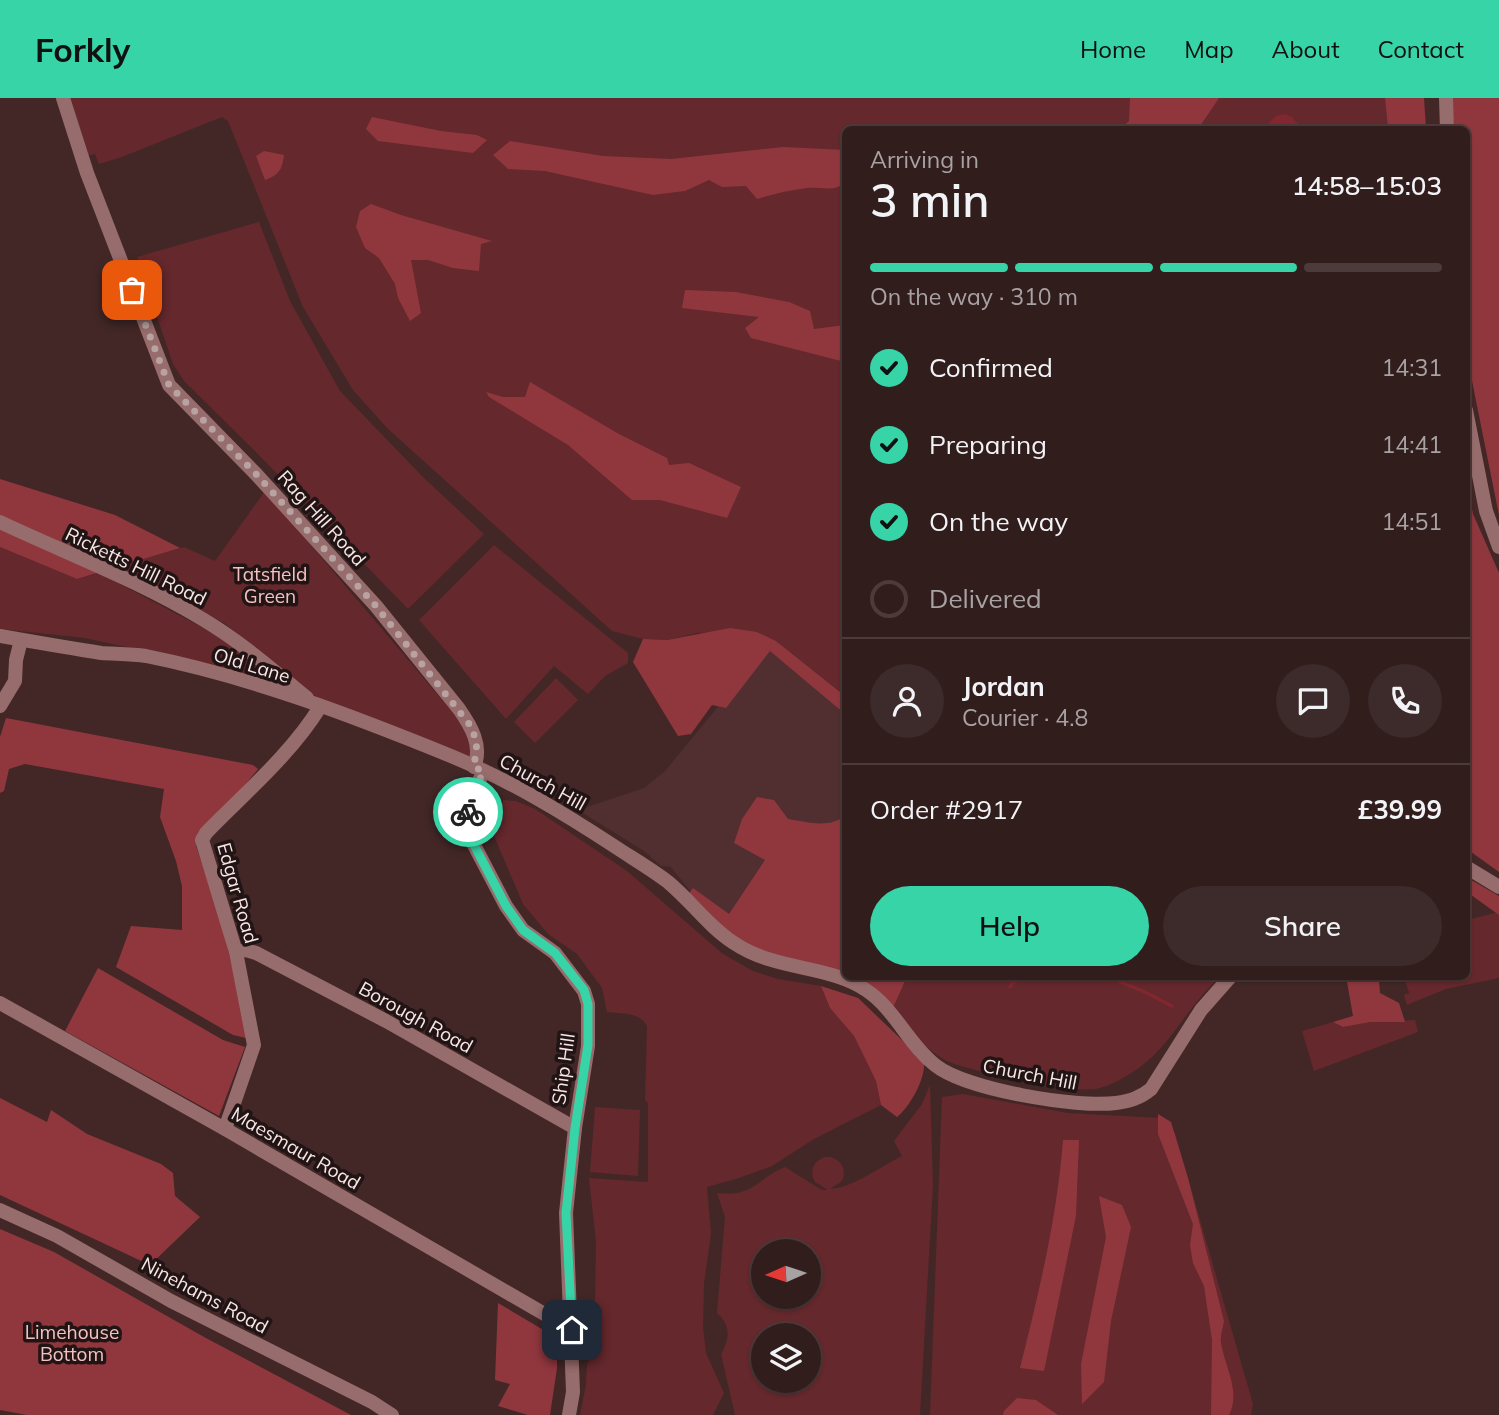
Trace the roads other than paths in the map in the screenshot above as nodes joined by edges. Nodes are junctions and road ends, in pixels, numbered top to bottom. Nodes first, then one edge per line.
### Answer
1 (62, 98) edge
2 (1446, 98) edge
3 (1447, 126) edge
4 (1470, 430) edge
5 (0, 522) edge
6 (1499, 547) edge
7 (0, 636) edge
8 (21, 640) junction
9 (0, 706) edge
10 (318, 706) junction
11 (478, 769) junction
12 (1470, 869) edge
13 (1499, 887) edge
14 (236, 952) junction
15 (842, 979) edge
16 (844, 980) edge
17 (1227, 980) edge
18 (0, 1003) edge
19 (575, 1128) junction
20 (225, 1129) junction
21 (0, 1210) edge
22 (572, 1330) junction
23 (391, 1415) edge
24 (569, 1415) edge

1 - 11 street, Rag Hill Road
2 - 3 street
4 - 6 street
5 - 10 street, Ricketts Hill Road
7 - 8 street, Old Lane
8 - 9 street
8 - 10 street, Old Lane
10 - 11 street, Old Lane
10 - 14 street, Edgar Road
11 - 15 street, Church Hill
11 - 19 street, Ship Hill
12 - 13 street
14 - 19 street, Borough Road
14 - 20 street, Edgar Road
16 - 17 street, Church Hill
18 - 20 street, Maesmaur Road
19 - 22 street, Ship Hill
20 - 22 street, Maesmaur Road
21 - 23 street, Ninehams Road
22 - 24 street, Ship Hill

